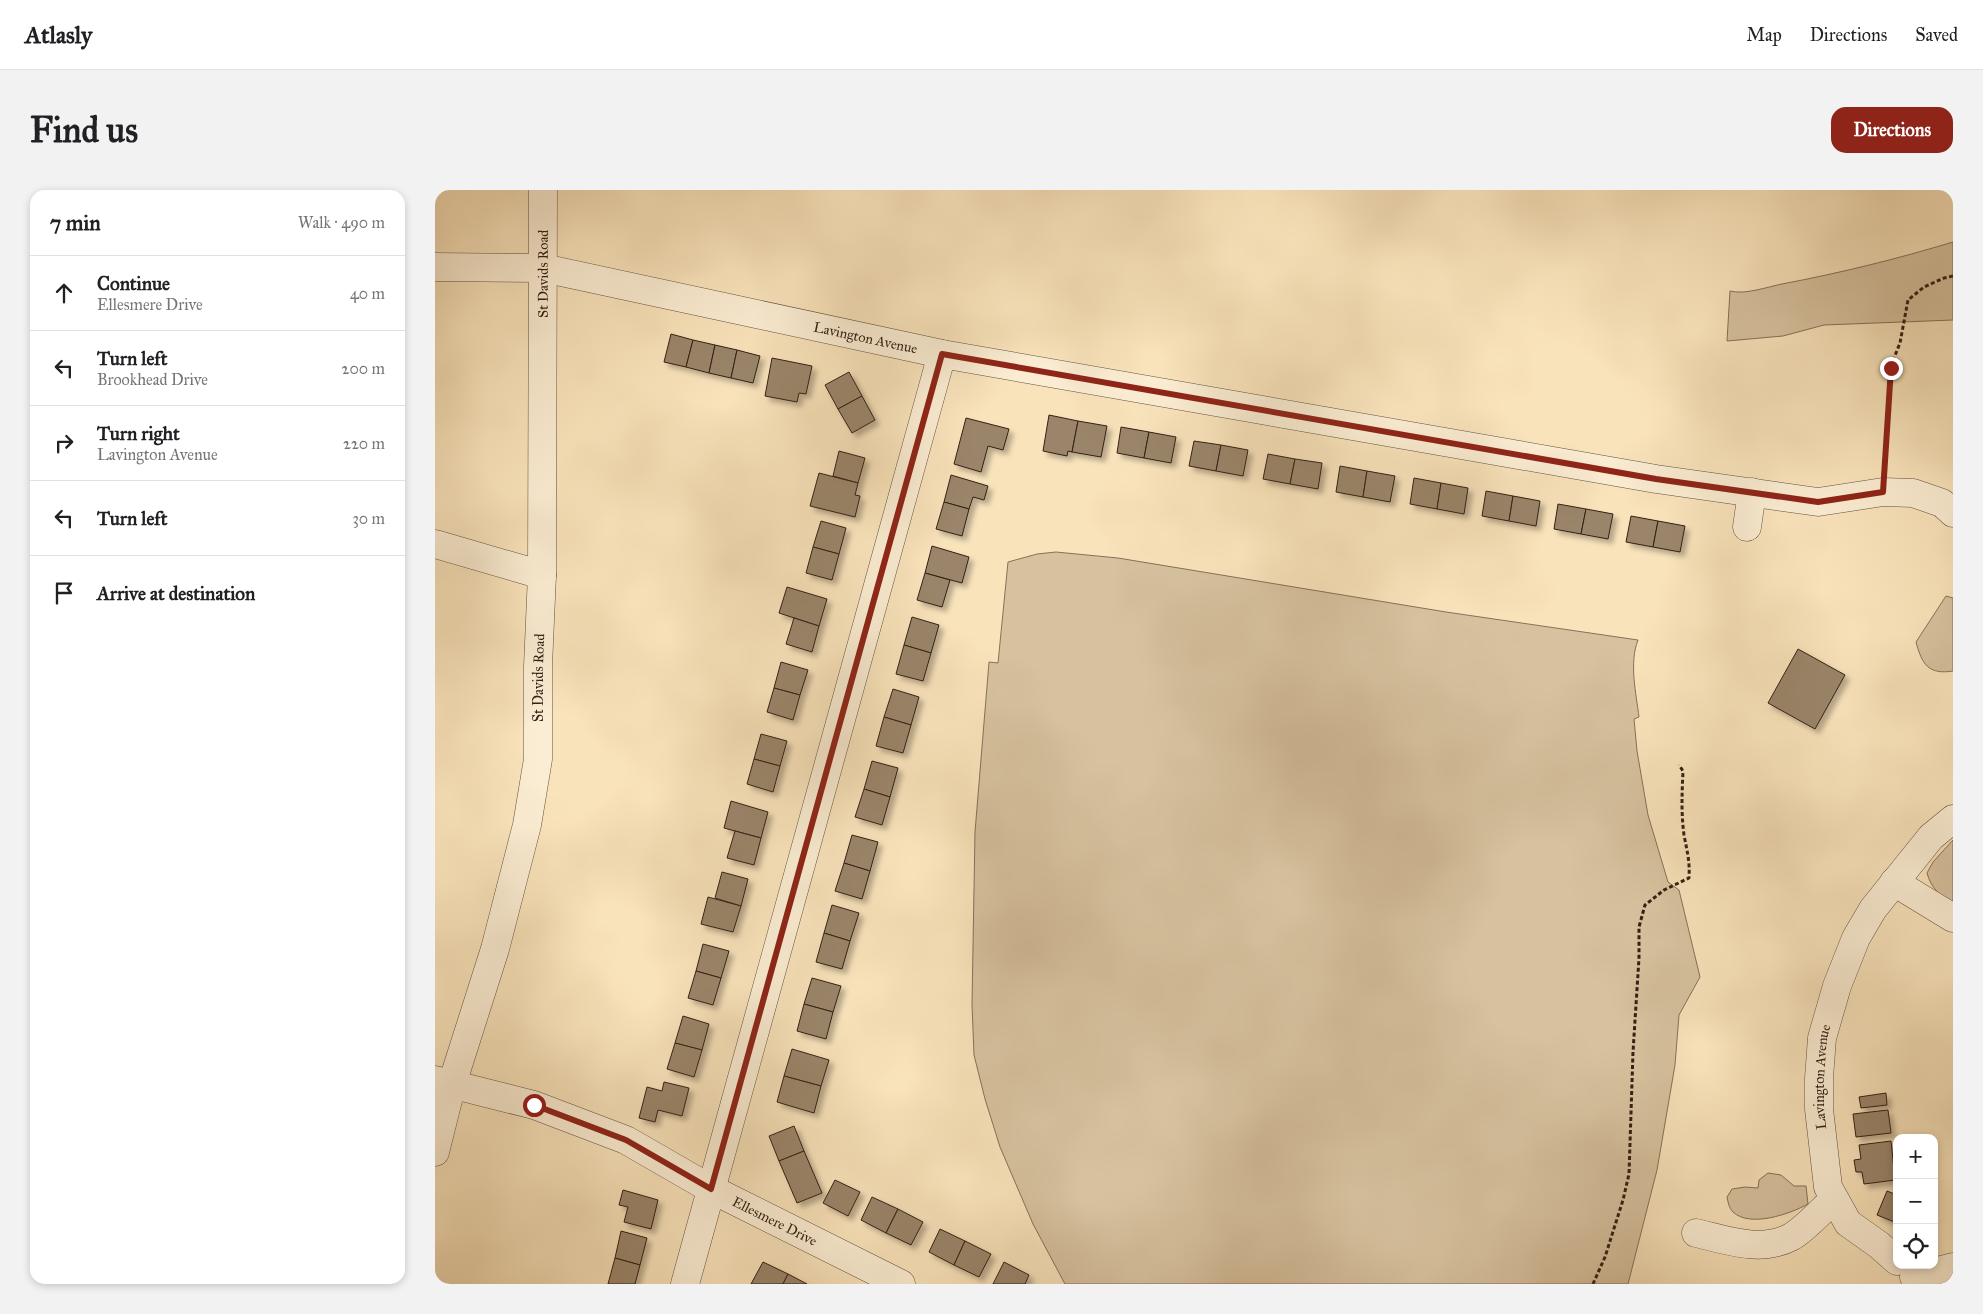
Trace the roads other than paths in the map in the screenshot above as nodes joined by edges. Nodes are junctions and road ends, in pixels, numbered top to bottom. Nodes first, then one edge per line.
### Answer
1 (543, 190) edge
2 (435, 267) edge
3 (543, 268) junction
4 (942, 354) junction
5 (1752, 492) junction
6 (1953, 513) edge
7 (1747, 528) dead end
8 (435, 544) edge
9 (542, 575) junction
10 (1953, 819) edge
11 (1894, 882) junction
12 (1953, 918) edge
13 (444, 1082) edge
14 (435, 1152) edge
15 (711, 1189) junction
16 (1834, 1199) junction
17 (1696, 1233) dead end
18 (1953, 1267) edge
19 (1907, 1272) edge
20 (685, 1284) edge
21 (901, 1284) edge

1 - 3 street, St Davids Road
2 - 3 street, Lavington Avenue
3 - 4 street, Lavington Avenue
3 - 9 street, St Davids Road
4 - 5 street, Lavington Avenue
4 - 15 street
5 - 6 street, Lavington Avenue
5 - 7 street
8 - 9 street
9 - 13 street, St Davids Road
10 - 11 street, Lavington Avenue
11 - 12 street
11 - 16 street, Lavington Avenue
13 - 14 street, St Davids Road
13 - 15 street, Ellesmere Drive
15 - 20 street
15 - 21 street, Ellesmere Drive
16 - 17 street
16 - 19 street, Lavington Avenue
18 - 19 street, Lavington Avenue

